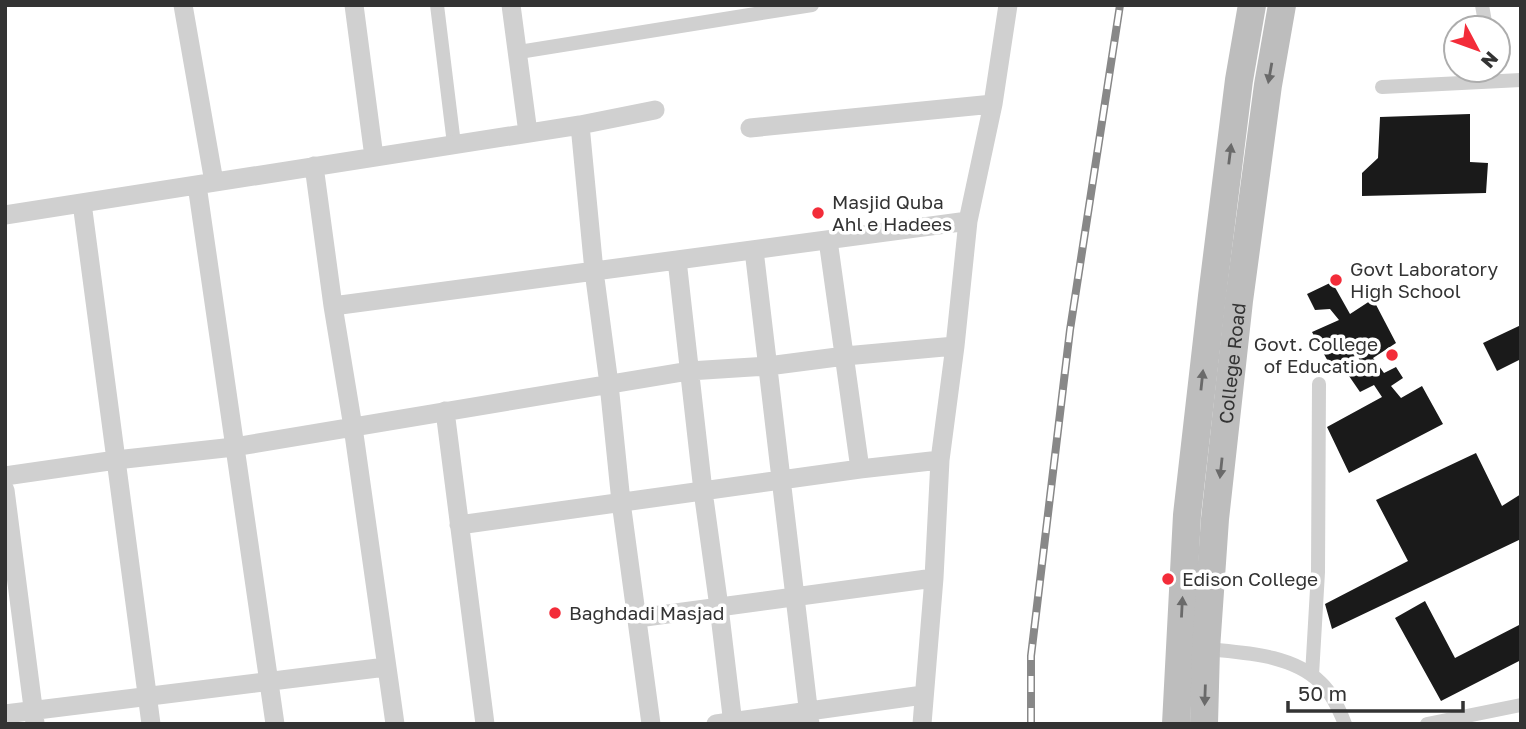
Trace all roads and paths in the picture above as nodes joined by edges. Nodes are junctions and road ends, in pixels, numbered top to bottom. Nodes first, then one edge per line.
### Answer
1 (183, 5) edge
2 (354, 5) edge
3 (437, 5) edge
4 (511, 5) edge
5 (812, 5) edge
6 (1008, 5) edge
7 (1252, 5) edge
8 (1282, 5) edge
9 (519, 52) junction
10 (1442, 81) edge
11 (1382, 87) dead end
12 (993, 104) junction
13 (655, 110) dead end
14 (580, 125) junction
15 (750, 128) dead end
16 (528, 133) junction
17 (454, 144) junction
18 (374, 157) junction
19 (314, 166) junction
20 (206, 183) junction
21 (82, 203) junction
22 (5, 215) edge
23 (968, 221) junction
24 (828, 240) junction
25 (754, 250) junction
26 (677, 260) junction
27 (594, 271) junction
28 (332, 306) junction
29 (955, 346) junction
30 (845, 356) junction
31 (768, 366) junction
32 (690, 371) junction
33 (609, 384) junction
34 (1319, 384) dead end
35 (445, 411) junction
36 (353, 427) junction
37 (234, 447) junction
38 (116, 460) junction
39 (940, 460) junction
40 (860, 469) junction
41 (5, 476) edge
42 (781, 480) junction
43 (5, 490) edge
44 (703, 491) junction
45 (621, 502) junction
46 (459, 525) junction
47 (934, 578) junction
48 (795, 597) junction
49 (719, 607) junction
50 (638, 618) junction
51 (1206, 649) junction
52 (386, 667) junction
53 (1312, 675) junction
54 (270, 682) junction
55 (923, 695) junction
56 (148, 697) junction
57 (1521, 705) edge
58 (5, 714) edge
59 (35, 717) edge
60 (810, 717) edge
61 (727, 723) edge
62 (151, 724) edge
63 (275, 724) edge
64 (395, 724) edge
65 (485, 724) edge
66 (651, 724) edge
67 (922, 724) edge
68 (1176, 724) edge
69 (1204, 724) edge
70 (1345, 724) edge
71 (1427, 724) edge

1 - 20 street
2 - 18 street
3 - 17 street
4 - 9 street
5 - 9 street
6 - 12 street
68 -> 7 main road, College Road
8 -> 51 main road, College Road
9 - 16 street
10 - 11 street
12 - 15 street
12 - 23 street
13 - 14 street
14 - 16 street
14 - 27 street
16 - 17 street
17 - 18 street
18 - 19 street
19 - 20 street
19 - 28 street
20 - 21 street
20 - 37 street
21 - 22 street
21 - 38 street
23 - 24 street
23 - 29 street
24 - 25 street
24 - 30 street
25 - 26 street
25 - 31 street
26 - 27 street
26 - 32 street
27 - 28 street
27 - 33 street
28 - 36 street
29 - 30 street
29 - 39 street
30 - 31 street
30 - 40 street
31 - 32 street
31 - 42 street
32 - 33 street
32 - 44 street
33 - 35 street
33 - 45 street
34 - 53 street
35 - 36 street
35 - 46 street
36 - 37 street
36 - 52 street
37 - 38 street
37 - 54 street
38 - 41 street
38 - 56 street
39 - 40 street
39 - 47 street
40 - 42 street
42 - 44 street
42 - 48 street
43 - 59 street
44 - 45 street
44 - 49 street
45 - 46 street
45 - 50 street
46 - 65 street
47 - 48 street
47 - 55 street
48 - 49 street
48 - 60 street
49 - 50 street
49 - 61 street
50 - 66 street
51 - 53 street
51 -> 69 main road, College Road
52 - 54 street
52 - 64 street
53 - 70 street
54 - 56 street
54 - 63 street
55 - 60 street
55 - 67 street
56 - 59 street
56 - 62 street
57 - 71 street
58 - 59 street
60 - 61 street

